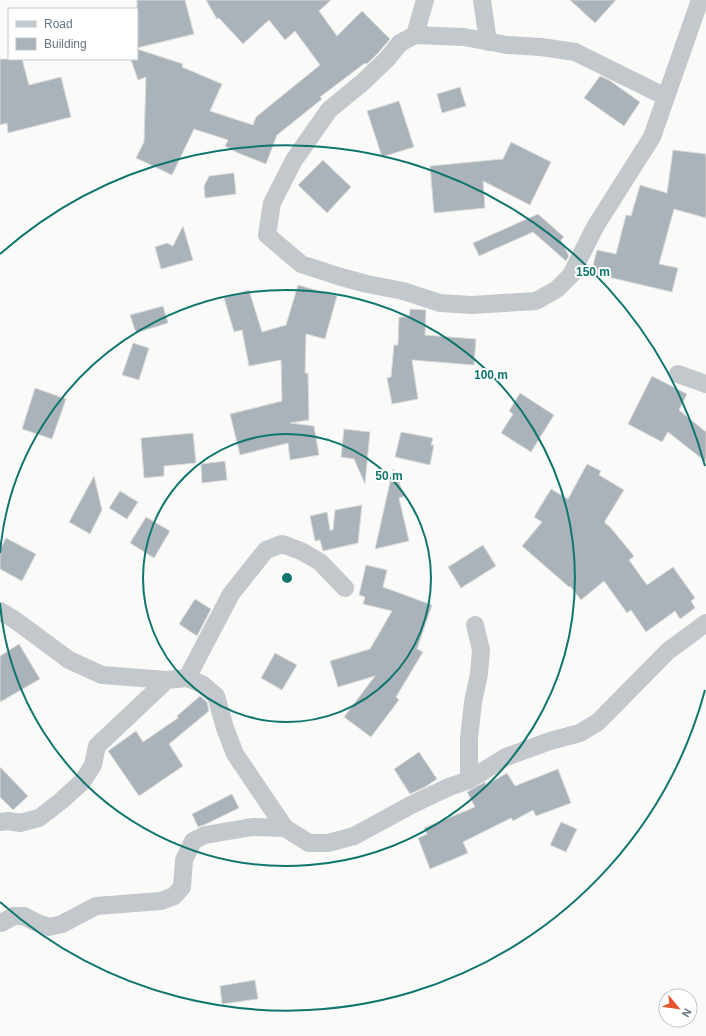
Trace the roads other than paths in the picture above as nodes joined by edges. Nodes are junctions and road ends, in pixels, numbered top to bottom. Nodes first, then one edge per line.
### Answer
1 (426, 0) edge
2 (482, 0) edge
3 (700, 0) edge
4 (415, 35) junction
5 (488, 42) junction
6 (666, 97) junction
7 (678, 374) dead end
8 (706, 384) edge
9 (345, 588) dead end
10 (0, 611) edge
11 (706, 623) edge
12 (475, 625) dead end
13 (187, 678) junction
14 (167, 680) junction
15 (469, 780) junction
16 (0, 822) edge
17 (286, 828) junction
18 (1, 923) dead end

1 - 4 street
2 - 5 street
3 - 6 street
4 - 5 street
4 - 6 street
5 - 6 street
7 - 8 street
9 - 13 street
10 - 14 street
11 - 15 street
12 - 15 street
13 - 14 street
13 - 17 street
14 - 16 street
15 - 17 street
17 - 18 street

